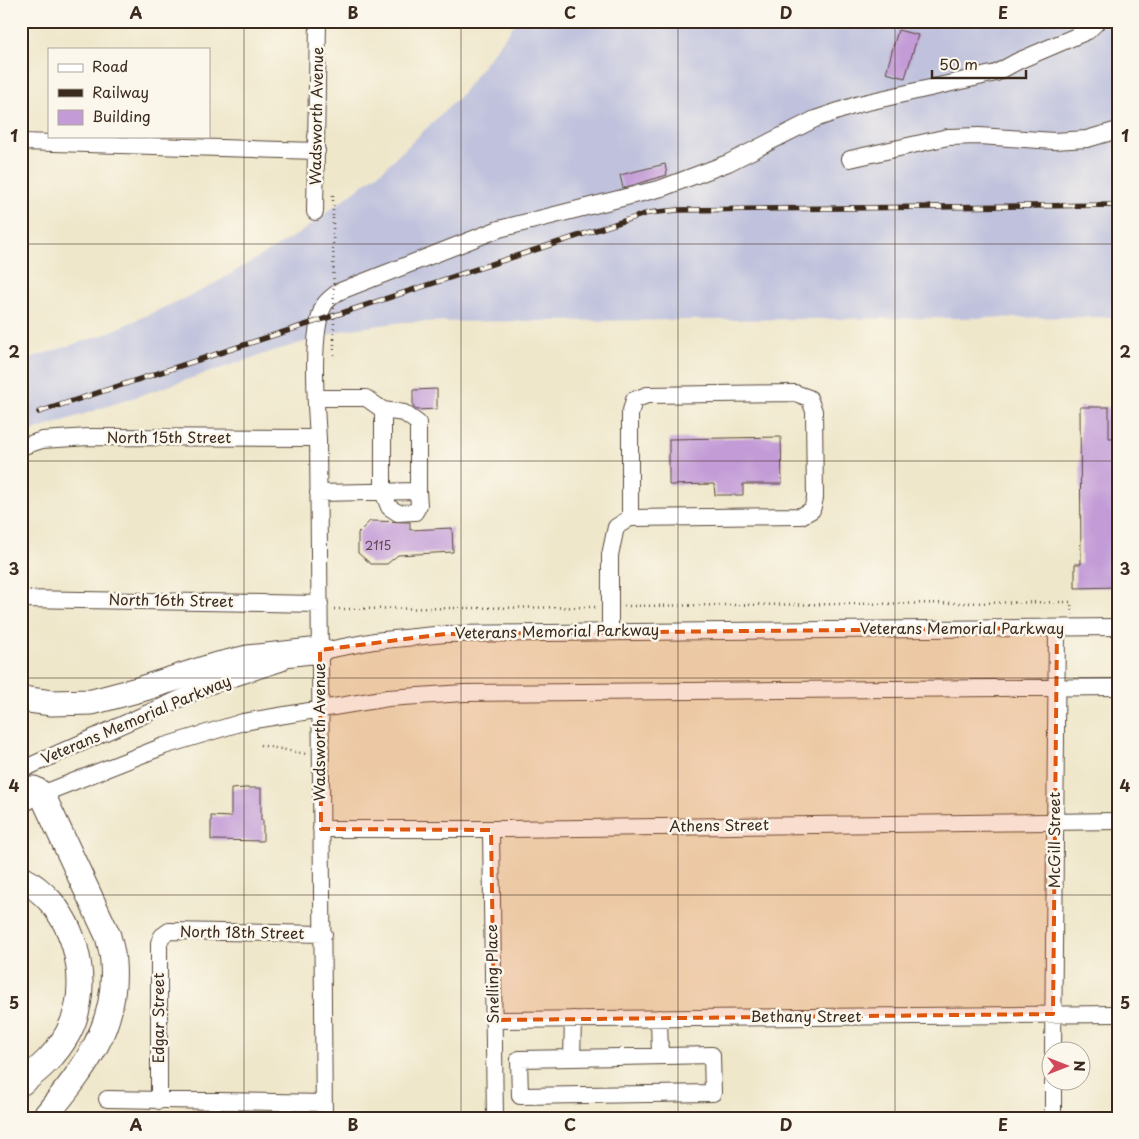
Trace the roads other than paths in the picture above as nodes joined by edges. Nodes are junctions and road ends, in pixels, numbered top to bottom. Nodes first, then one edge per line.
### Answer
1 (318, 21) edge
2 (1098, 21) edge
3 (1118, 130) edge
4 (21, 142) edge
5 (317, 151) junction
6 (850, 159) dead end
7 (315, 212) dead end
8 (316, 398) junction
9 (383, 410) junction
10 (318, 438) junction
11 (21, 447) edge
12 (418, 490) junction
13 (383, 492) junction
14 (318, 493) junction
15 (630, 518) junction
16 (21, 599) edge
17 (320, 604) junction
18 (1057, 628) junction
19 (1118, 628) edge
20 (610, 632) junction
21 (320, 650) junction
22 (1118, 687) edge
23 (1055, 688) junction
24 (21, 699) edge
25 (321, 709) junction
26 (21, 770) edge
27 (28, 796) edge
28 (1118, 821) edge
29 (1055, 822) junction
30 (320, 829) junction
31 (491, 830) junction
32 (21, 878) edge
33 (324, 934) junction
34 (162, 936) joint
35 (1053, 1014) junction
36 (1118, 1014) edge
37 (659, 1018) junction
38 (573, 1019) junction
39 (494, 1020) junction
40 (1053, 1042) edge
41 (660, 1056) junction
42 (572, 1058) junction
43 (21, 1083) edge
44 (1053, 1092) edge
45 (520, 1096) junction
46 (494, 1097) junction
47 (107, 1099) dead end
48 (159, 1100) junction
49 (324, 1110) edge
50 (44, 1118) edge
51 (494, 1118) edge
52 (1053, 1118) edge

1 - 5 street, Wadsworth Avenue
2 - 8 street, Wadsworth Avenue
3 - 6 street
4 - 5 street
5 - 7 street, Wadsworth Avenue
8 - 9 street
8 - 10 street, Wadsworth Avenue
9 - 12 street
9 - 13 street
10 - 11 street, North 15th Street
10 - 14 street, Wadsworth Avenue
12 - 13 street
12 - 13 street
13 - 14 street
14 - 17 street, Wadsworth Avenue
15 - 15 street
15 - 20 street
16 - 17 street, North 16th Street
17 - 21 street, Wadsworth Avenue
18 - 19 street, Veterans Memorial Parkway
18 - 20 street, Veterans Memorial Parkway
18 - 23 street, McGill Street
20 - 21 street, Veterans Memorial Parkway
21 - 24 highway
21 - 25 street, Wadsworth Avenue
21 - 26 street, Veterans Memorial Parkway
22 - 23 street
23 - 25 street
23 - 29 street, McGill Street
25 - 27 street
25 - 30 street, Wadsworth Avenue
27 - 50 highway
28 - 29 street, Athens Street
29 - 31 street, Athens Street
29 - 35 street, McGill Street
30 - 31 street, Athens Street
30 - 33 street, Wadsworth Avenue
31 - 39 street, Snelling Place
32 - 43 highway
33 - 34 street, North 18th Street
33 - 49 street, Wadsworth Avenue
34 - 48 street, Edgar Street
35 - 36 street, Bethany Street
35 - 37 street, Bethany Street
35 - 40 street, McGill Street
37 - 38 street, Bethany Street
37 - 41 street
38 - 39 street, Bethany Street
38 - 42 street
39 - 46 street, Snelling Place
41 - 42 street
41 - 45 street
42 - 45 street
44 - 52 street
45 - 46 street
46 - 51 street, Snelling Place
47 - 48 street
48 - 49 street

